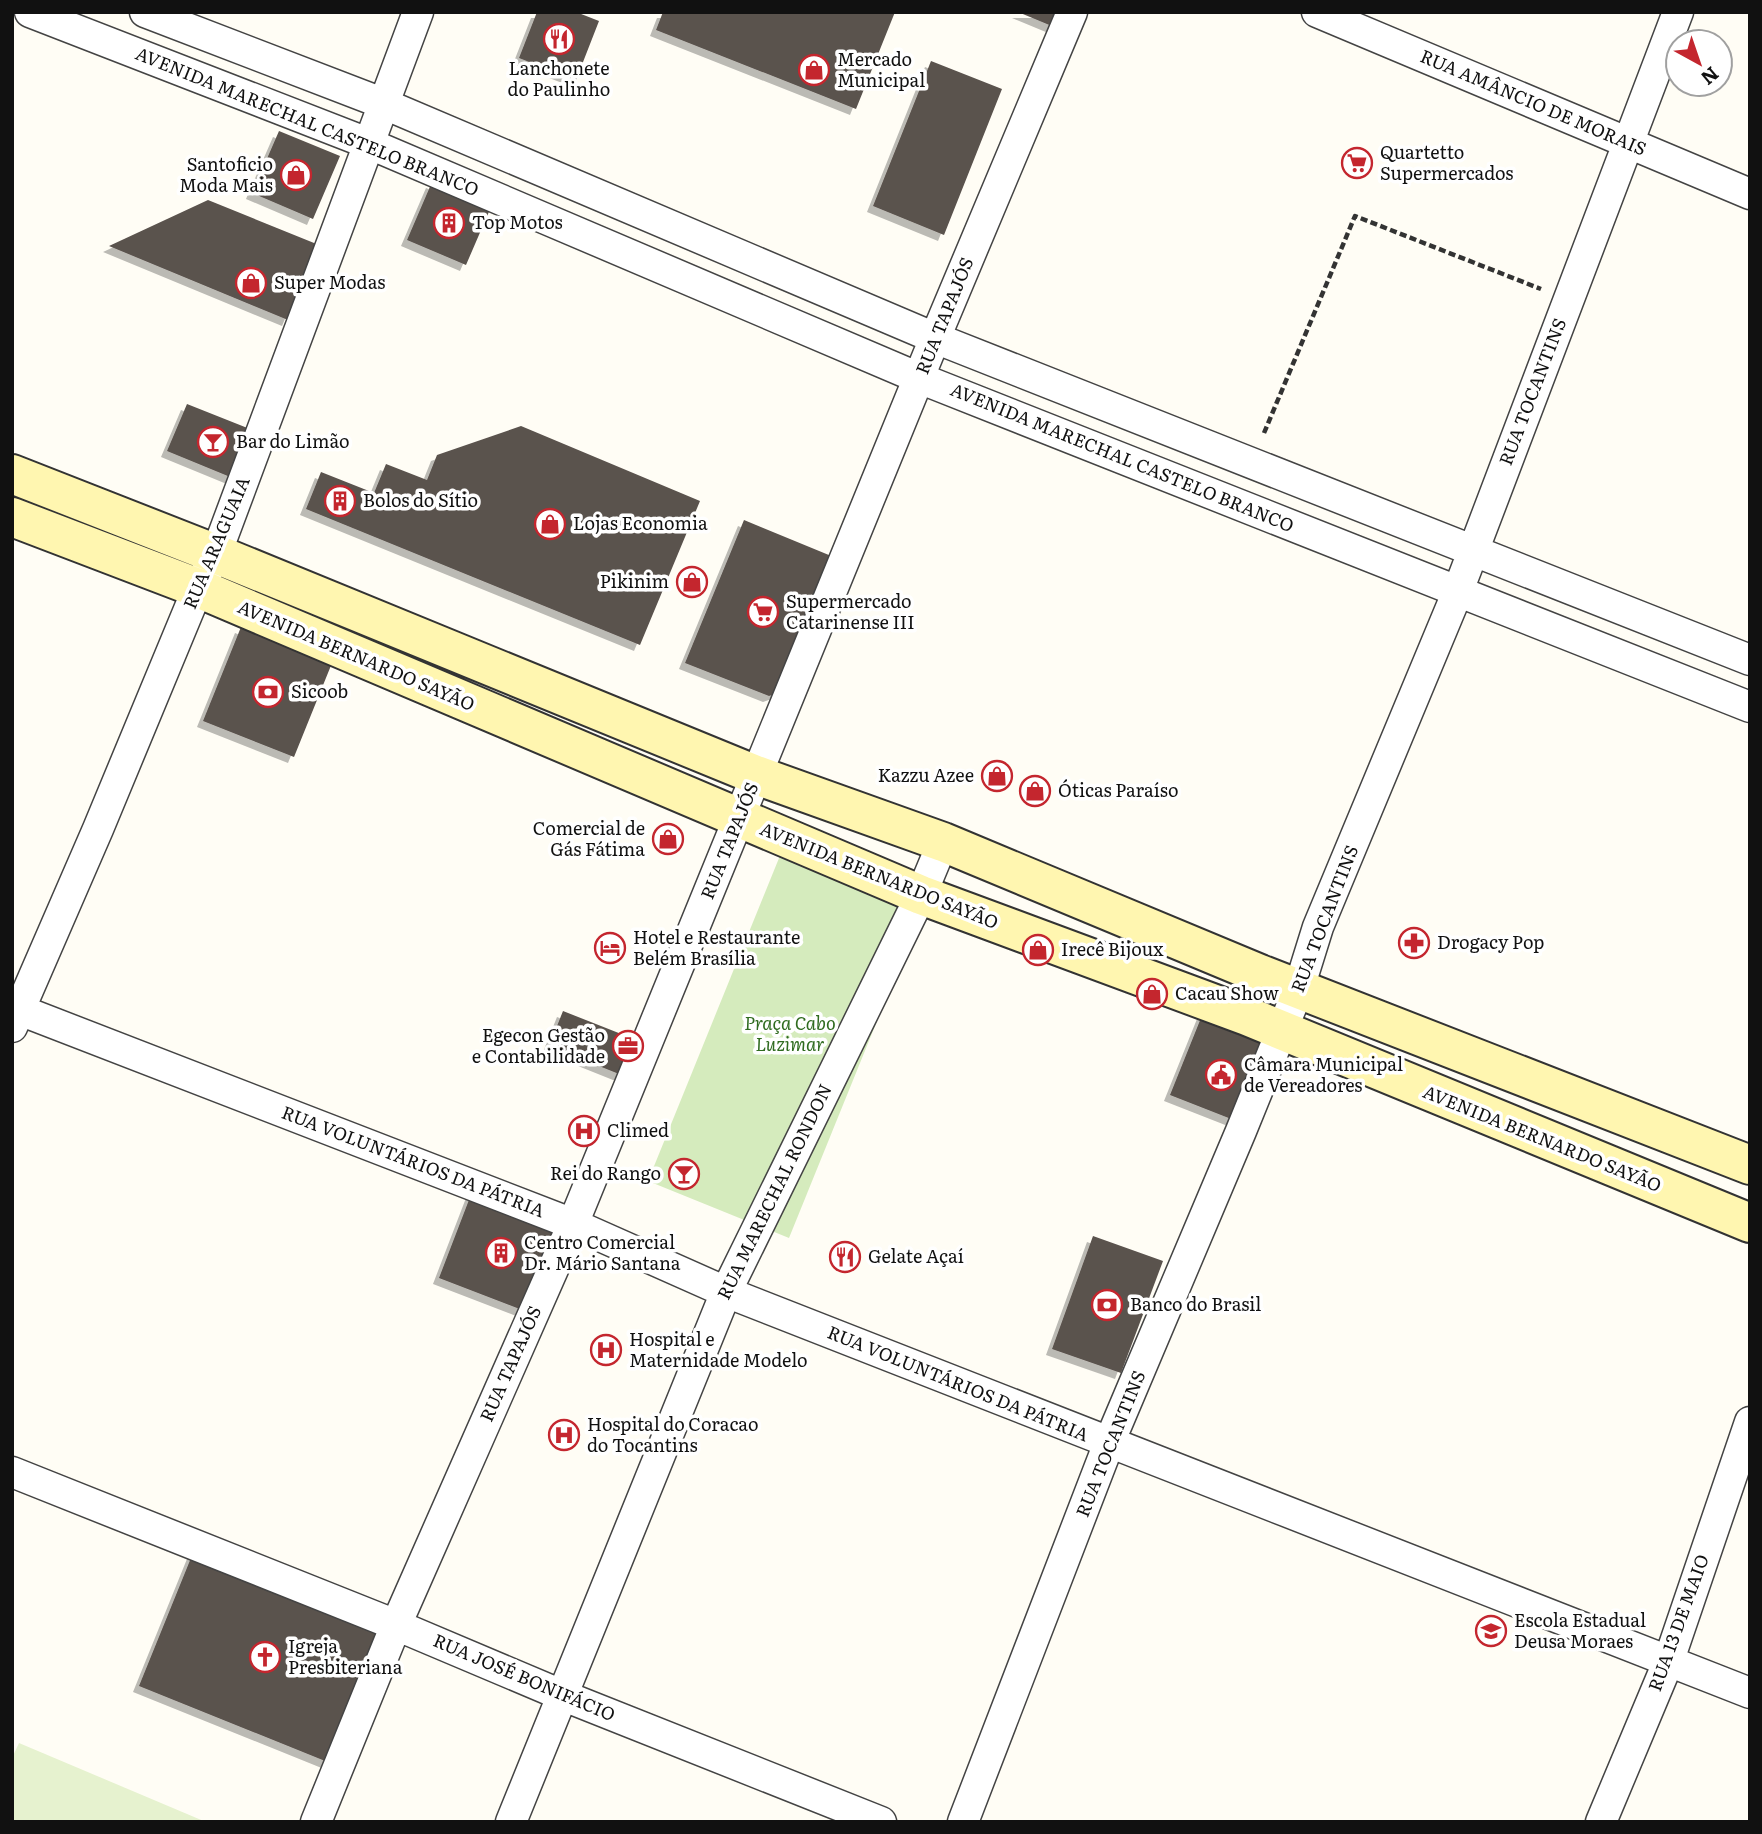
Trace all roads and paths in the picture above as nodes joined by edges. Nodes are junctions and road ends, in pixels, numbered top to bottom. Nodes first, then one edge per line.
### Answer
1 (30, 12) edge
2 (145, 12) edge
3 (418, 12) edge
4 (1072, 12) edge
5 (1317, 12) edge
6 (1678, 12) edge
7 (98, 25) edge
8 (383, 103) junction
9 (1628, 143) junction
10 (370, 144) junction
11 (1750, 194) edge
12 (1568, 300) junction
13 (935, 338) junction
14 (919, 378) junction
15 (1251, 463) junction
16 (12, 474) edge
17 (12, 517) edge
18 (1473, 550) junction
19 (216, 554) junction
20 (198, 588) junction
21 (1458, 591) junction
22 (1750, 660) edge
23 (1750, 707) edge
24 (756, 775) junction
25 (740, 820) junction
26 (943, 842) junction
27 (921, 895) junction
28 (1299, 988) junction
29 (14, 1015) edge
30 (1280, 1030) junction
31 (1750, 1165) edge
32 (1750, 1223) edge
33 (573, 1224) junction
34 (726, 1292) junction
35 (1750, 1422) edge
36 (1109, 1443) junction
37 (12, 1472) edge
38 (396, 1625) junction
39 (1669, 1660) junction
40 (1750, 1693) edge
41 (564, 1696) junction
42 (316, 1822) edge
43 (511, 1822) edge
44 (881, 1822) edge
45 (963, 1822) edge
46 (1601, 1822) edge

1 - 7 street, AVENIDA MARECHAL CASTELO BRANCO
2 - 8 street
3 - 8 street, RUA ARAGUAIA
4 - 13 street, RUA TAPAJÓS
5 - 9 street, RUA AMÂNCIO DE MORAIS
6 - 9 street, RUA TOCANTINS
7 - 10 street, AVENIDA MARECHAL CASTELO BRANCO
8 - 10 street, RUA ARAGUAIA
8 - 13 street
9 - 11 street, RUA AMÂNCIO DE MORAIS
9 - 12 street, RUA TOCANTINS
10 - 14 street, AVENIDA MARECHAL CASTELO BRANCO
10 - 19 street, RUA ARAGUAIA
12 - 15 path
12 - 18 street, RUA TOCANTINS
13 - 14 street, RUA TAPAJÓS
13 - 15 street
14 - 21 street, AVENIDA MARECHAL CASTELO BRANCO
14 - 24 street, RUA TAPAJÓS
15 - 18 street
16 - 19 main road
17 - 20 main road, AVENIDA BERNARDO SAYÃO
18 - 21 street, RUA TOCANTINS
18 - 22 street
19 - 20 street, RUA ARAGUAIA
19 - 24 main road
20 - 25 main road, AVENIDA BERNARDO SAYÃO
20 - 29 street, RUA ARAGUAIA
21 - 23 street, AVENIDA MARECHAL CASTELO BRANCO
21 - 28 street, RUA TOCANTINS
24 - 25 street, RUA TAPAJÓS
24 - 26 main road
25 - 27 main road, AVENIDA BERNARDO SAYÃO
25 - 33 street, RUA TAPAJÓS
26 - 27 street, RUA MARECHAL RONDON
26 - 28 main road
27 - 30 main road, AVENIDA BERNARDO SAYÃO
27 - 34 street, RUA MARECHAL RONDON
28 - 30 street, RUA TOCANTINS
28 - 31 main road
29 - 33 street, RUA VOLUNTÁRIOS DA PÁTRIA
30 - 32 main road, AVENIDA BERNARDO SAYÃO
30 - 36 street, RUA TOCANTINS
33 - 34 street, RUA VOLUNTÁRIOS DA PÁTRIA
33 - 38 street, RUA TAPAJÓS
34 - 36 street, RUA VOLUNTÁRIOS DA PÁTRIA
34 - 41 street, RUA MARECHAL RONDON
35 - 39 street, RUA 13 DE MAIO
36 - 39 street, RUA VOLUNTÁRIOS DA PÁTRIA
36 - 45 street, RUA TOCANTINS
37 - 38 street, RUA JOSÉ BONIFÁCIO
38 - 41 street, RUA JOSÉ BONIFÁCIO
38 - 42 street, RUA TAPAJÓS
39 - 40 street, RUA VOLUNTÁRIOS DA PÁTRIA
39 - 46 street, RUA 13 DE MAIO
41 - 43 street, RUA MARECHAL RONDON
41 - 44 street, RUA JOSÉ BONIFÁCIO

